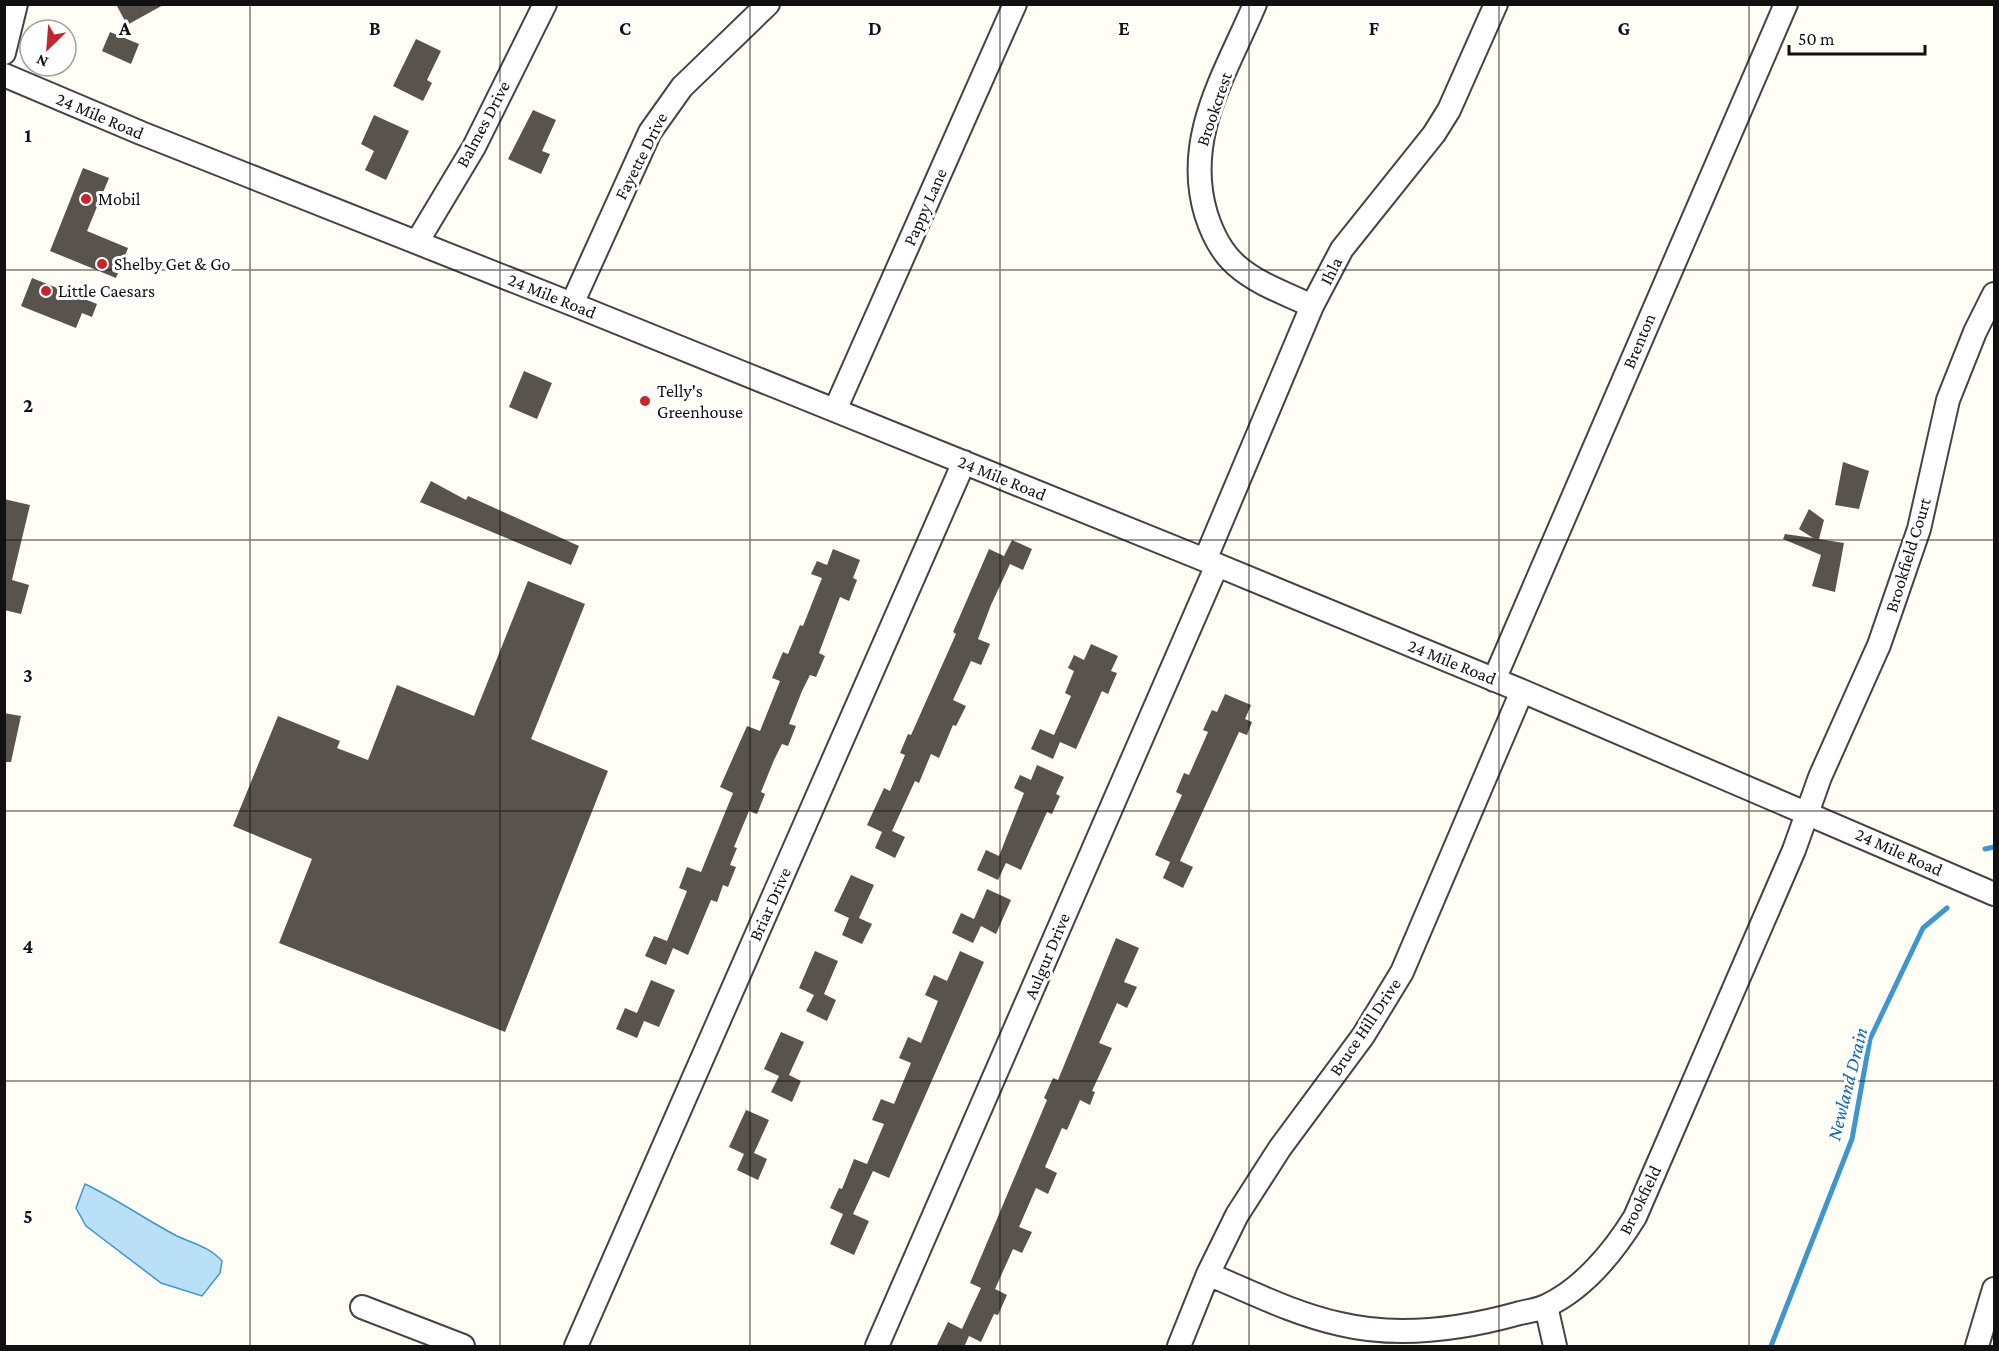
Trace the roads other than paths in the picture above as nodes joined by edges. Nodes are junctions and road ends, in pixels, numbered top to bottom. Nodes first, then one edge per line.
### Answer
1 (16, 4) edge
2 (545, 4) edge
3 (768, 4) edge
4 (1015, 4) edge
5 (1255, 4) edge
6 (1496, 4) edge
7 (1786, 4) edge
8 (4, 53) edge
9 (4, 75) edge
10 (417, 242) junction
11 (1995, 294) edge
12 (572, 304) junction
13 (1312, 306) junction
14 (835, 410) junction
15 (964, 462) junction
16 (1211, 563) junction
17 (1494, 680) junction
18 (1522, 691) junction
19 (1807, 812) junction
20 (1995, 894) edge
21 (1208, 1274) junction
22 (1995, 1289) edge
23 (1546, 1306) junction
24 (362, 1307) dead end
25 (463, 1347) edge
26 (576, 1347) edge
27 (877, 1347) edge
28 (1179, 1347) edge
29 (1554, 1347) edge
30 (1977, 1347) edge

1 - 8 street
2 - 10 street, Balmes Drive
3 - 12 street, Fayette Drive
4 - 14 street, Pappy Lane
5 - 13 street, Brookcrest
6 - 13 street, Ihla
7 - 17 street, Brenton
9 - 10 street, 24 Mile Road
10 - 12 street, 24 Mile Road
11 - 19 street, Brookfield Court
12 - 14 street, 24 Mile Road
13 - 16 street, Ihla
14 - 15 street, 24 Mile Road
15 - 16 street, 24 Mile Road
15 - 26 street, Briar Drive
16 - 17 street, 24 Mile Road
16 - 27 street, Aulgur Drive
17 - 18 street, 24 Mile Road
18 - 19 street, 24 Mile Road
18 - 21 street, Bruce Hill Drive
19 - 20 street, 24 Mile Road
19 - 23 street, Brookfield
21 - 23 street, Brookfield
21 - 28 street, Bruce Hill Drive
22 - 30 street
23 - 29 street
24 - 25 street

